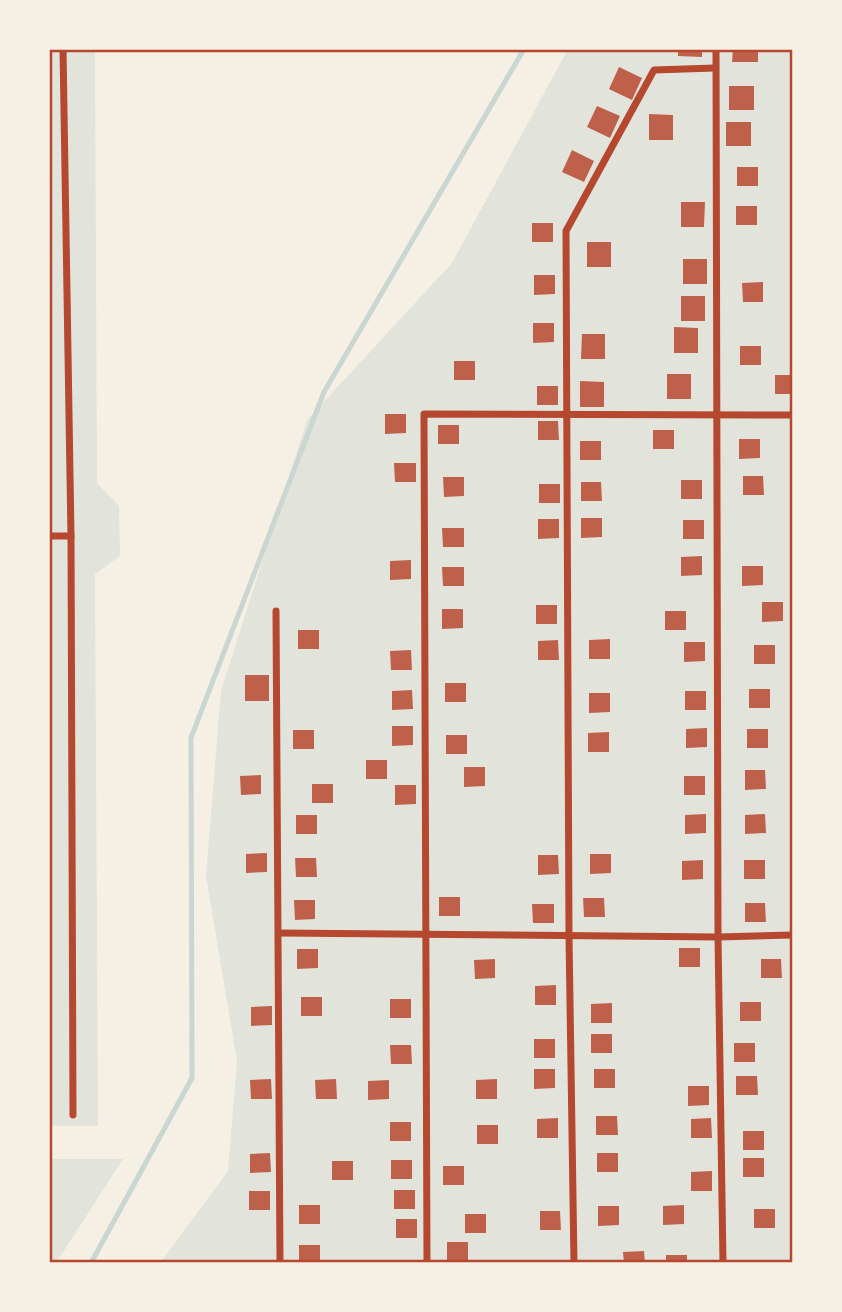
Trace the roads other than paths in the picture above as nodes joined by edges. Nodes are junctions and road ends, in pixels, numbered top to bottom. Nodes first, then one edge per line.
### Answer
1 (63, 49) edge
2 (716, 49) edge
3 (715, 68) junction
4 (566, 413) junction
5 (793, 415) edge
6 (717, 416) junction
7 (49, 536) edge
8 (71, 536) junction
9 (276, 611) dead end
10 (279, 933) junction
11 (424, 933) junction
12 (793, 935) edge
13 (569, 936) junction
14 (718, 937) junction
15 (73, 1115) dead end
16 (280, 1263) edge
17 (427, 1263) edge
18 (574, 1263) edge
19 (723, 1263) edge

1 - 8 street
2 - 3 street
3 - 4 street
3 - 6 street
4 - 6 street
4 - 11 street
4 - 13 street
5 - 6 street
6 - 14 street
7 - 8 street
8 - 15 street
9 - 10 street
10 - 11 street
10 - 16 street
11 - 13 street
11 - 17 street
12 - 14 street
13 - 14 street
13 - 18 street
14 - 19 street

